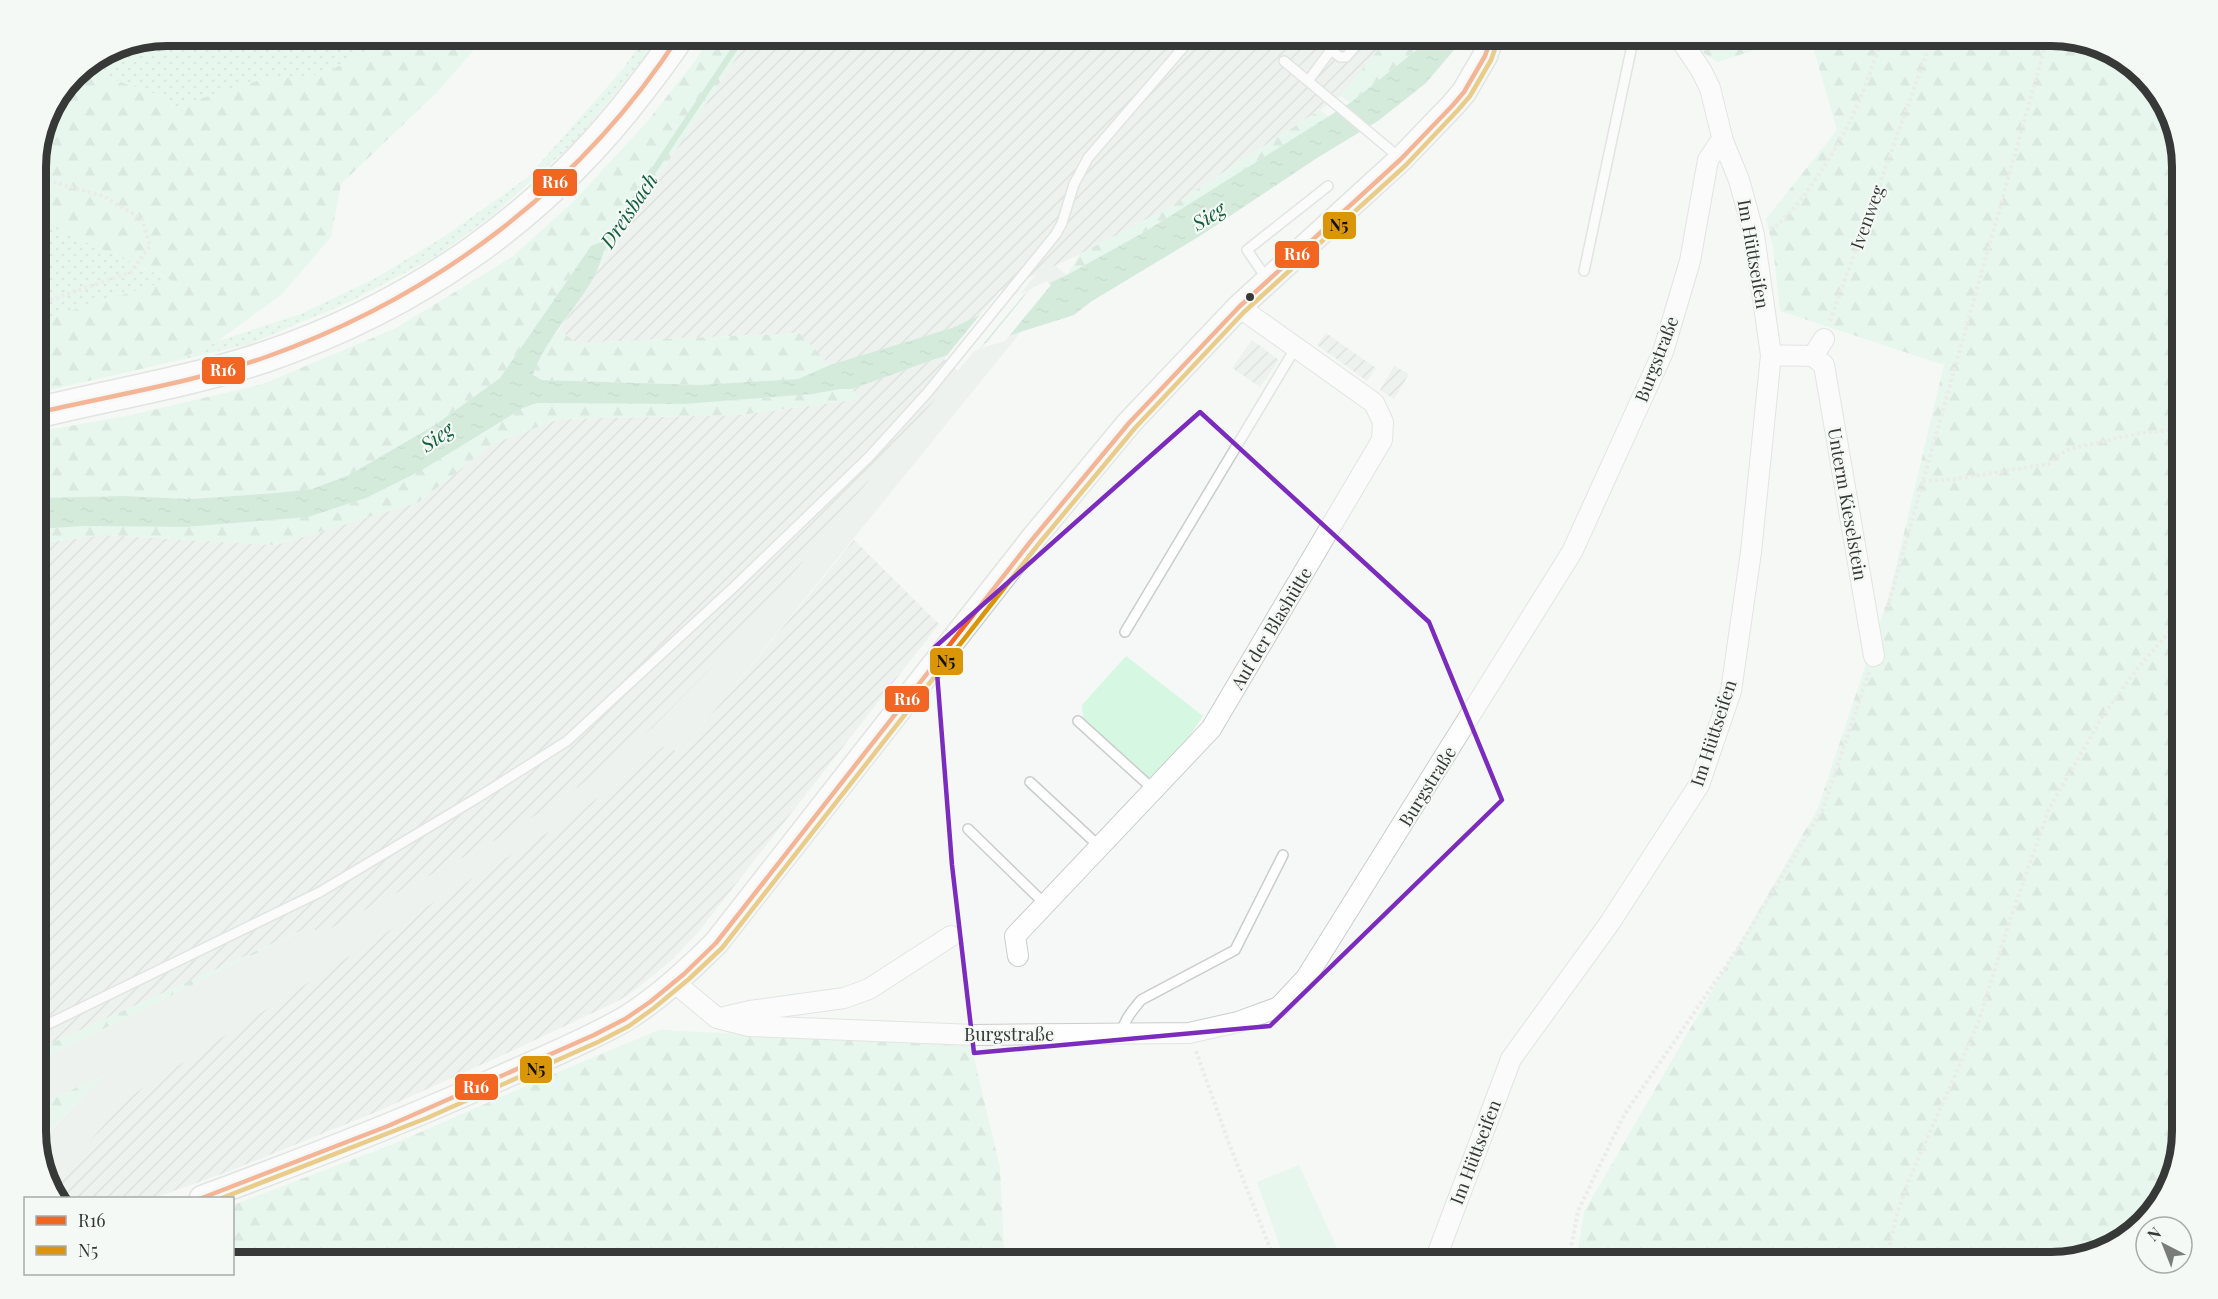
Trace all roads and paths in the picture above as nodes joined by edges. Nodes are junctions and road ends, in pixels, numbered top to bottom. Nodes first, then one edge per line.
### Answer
1 (672, 46) edge
2 (1184, 46) edge
3 (1356, 46) edge
4 (1488, 46) edge
5 (1632, 46) edge
6 (1685, 46) edge
7 (1879, 46) edge
8 (1929, 46) edge
9 (2045, 46) edge
10 (1284, 61) dead end
11 (1308, 81) junction
12 (1723, 141) junction
13 (1401, 159) junction
14 (47, 180) edge
15 (1328, 186) dead end
16 (1754, 235) junction
17 (1584, 271) dead end
18 (1268, 281) junction
19 (47, 301) edge
20 (1239, 307) junction
21 (1296, 347) junction
22 (1818, 347) junction
23 (1771, 355) junction
24 (47, 411) edge
25 (2171, 430) edge
26 (1923, 482) junction
27 (2171, 629) edge
28 (1125, 632) dead end
29 (1874, 656) junction
30 (1078, 721) dead end
31 (1030, 782) dead end
32 (1154, 790) junction
33 (968, 829) dead end
34 (1100, 847) junction
35 (1283, 855) dead end
36 (1045, 904) junction
37 (951, 936) dead end
38 (1018, 956) dead end
39 (675, 983) junction
40 (717, 1018) junction
41 (47, 1025) edge
42 (1121, 1033) junction
43 (1189, 1033) junction
44 (205, 1197) edge
45 (1272, 1252) edge
46 (1438, 1252) edge
47 (1570, 1252) edge
48 (1889, 1252) edge

1 - 24 main road
2 - 41 lane
3 - 11 lane
4 - 13 street
5 - 17 lane
6 - 12 street
7 - 16 path
8 - 22 path, Ivenweg
9 - 26 path
10 - 11 lane
11 - 13 lane
12 - 16 street, Im Hüttseifen
12 - 43 street, Burgstraße
13 - 18 street
14 - 19 path
15 - 18 lane
16 - 23 street, Im Hüttseifen
18 - 20 street
20 - 21 street, Auf der Blashütte
20 - 39 street
21 - 28 lane
21 - 32 street, Auf der Blashütte
22 - 23 street
22 - 29 street, Unterm Kieselstein
23 - 46 street, Im Hüttseifen
25 - 26 path
26 - 29 path
27 - 48 path
29 - 47 path
30 - 32 lane
31 - 34 lane
32 - 34 street, Auf der Blashütte
33 - 36 lane
34 - 36 street, Auf der Blashütte
35 - 42 lane
36 - 38 street, Auf der Blashütte
37 - 40 street
39 - 40 street, Burgstraße
39 - 44 street
40 - 42 street, Burgstraße
42 - 43 street, Burgstraße
43 - 45 path

